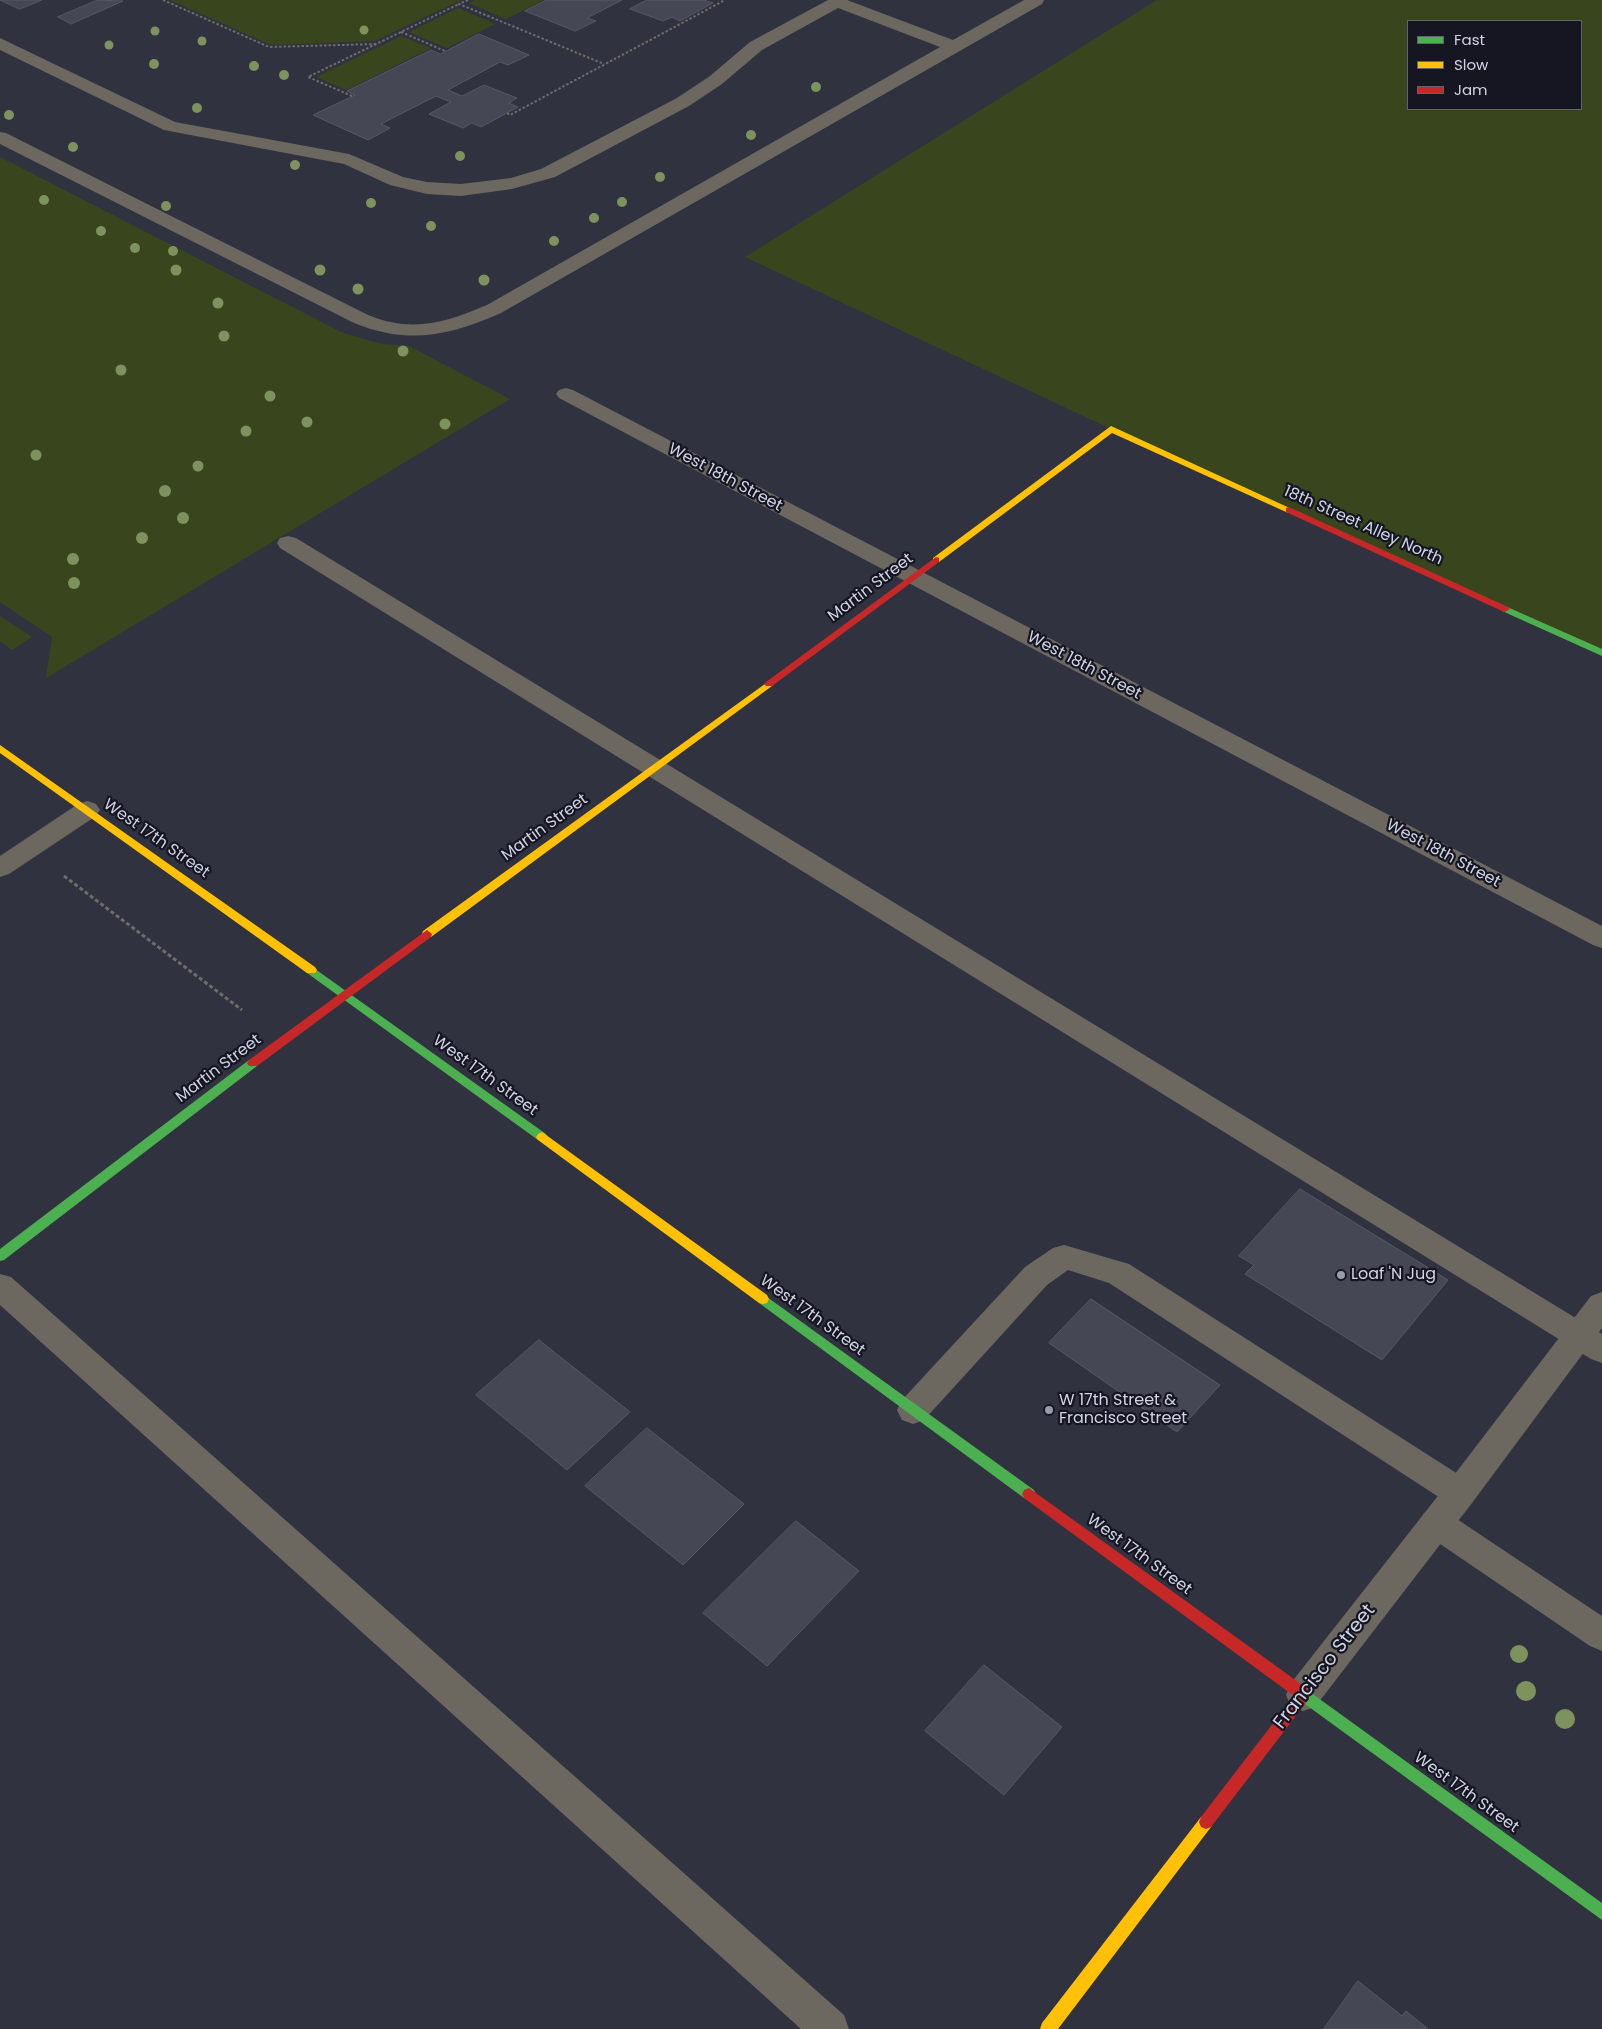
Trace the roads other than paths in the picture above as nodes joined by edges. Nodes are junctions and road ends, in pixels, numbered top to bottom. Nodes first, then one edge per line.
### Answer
1 (1036, 0) edge
2 (0, 43) edge
3 (955, 47) junction
4 (0, 137) edge
5 (566, 394) dead end
6 (1112, 429) joint
7 (288, 543) dead end
8 (913, 576) junction
9 (1602, 653) edge
10 (0, 748) edge
11 (655, 769) junction
12 (87, 810) junction
13 (0, 868) edge
14 (1602, 938) edge
15 (345, 994) junction
16 (0, 1256) edge
17 (0, 1286) edge
18 (1602, 1305) edge
19 (1590, 1343) edge
20 (913, 1410) junction
21 (1460, 1493) junction
22 (1436, 1523) junction
23 (1602, 1635) edge
24 (1303, 1695) junction
25 (1602, 1912) edge
26 (830, 2029) edge
27 (1048, 2029) edge

1 - 3 street
2 - 3 street
3 - 4 street
5 - 8 street, West 18th Street
6 - 8 street, Martin Street
6 - 9 street, 18th Street Alley North
7 - 11 street
8 - 11 street, Martin Street
8 - 14 street, West 18th Street
10 - 12 street, West 17th Street
11 - 15 street, Martin Street
11 - 19 street
12 - 13 street
12 - 15 street, West 17th Street
15 - 16 street, Martin Street
15 - 20 street, West 17th Street
17 - 26 street
18 - 19 street, Francisco Street
19 - 21 street, Francisco Street
20 - 21 street
20 - 24 street, West 17th Street
21 - 22 street, Francisco Street
22 - 23 street
22 - 24 street, Francisco Street
24 - 25 street, West 17th Street
24 - 27 street, Francisco Street

